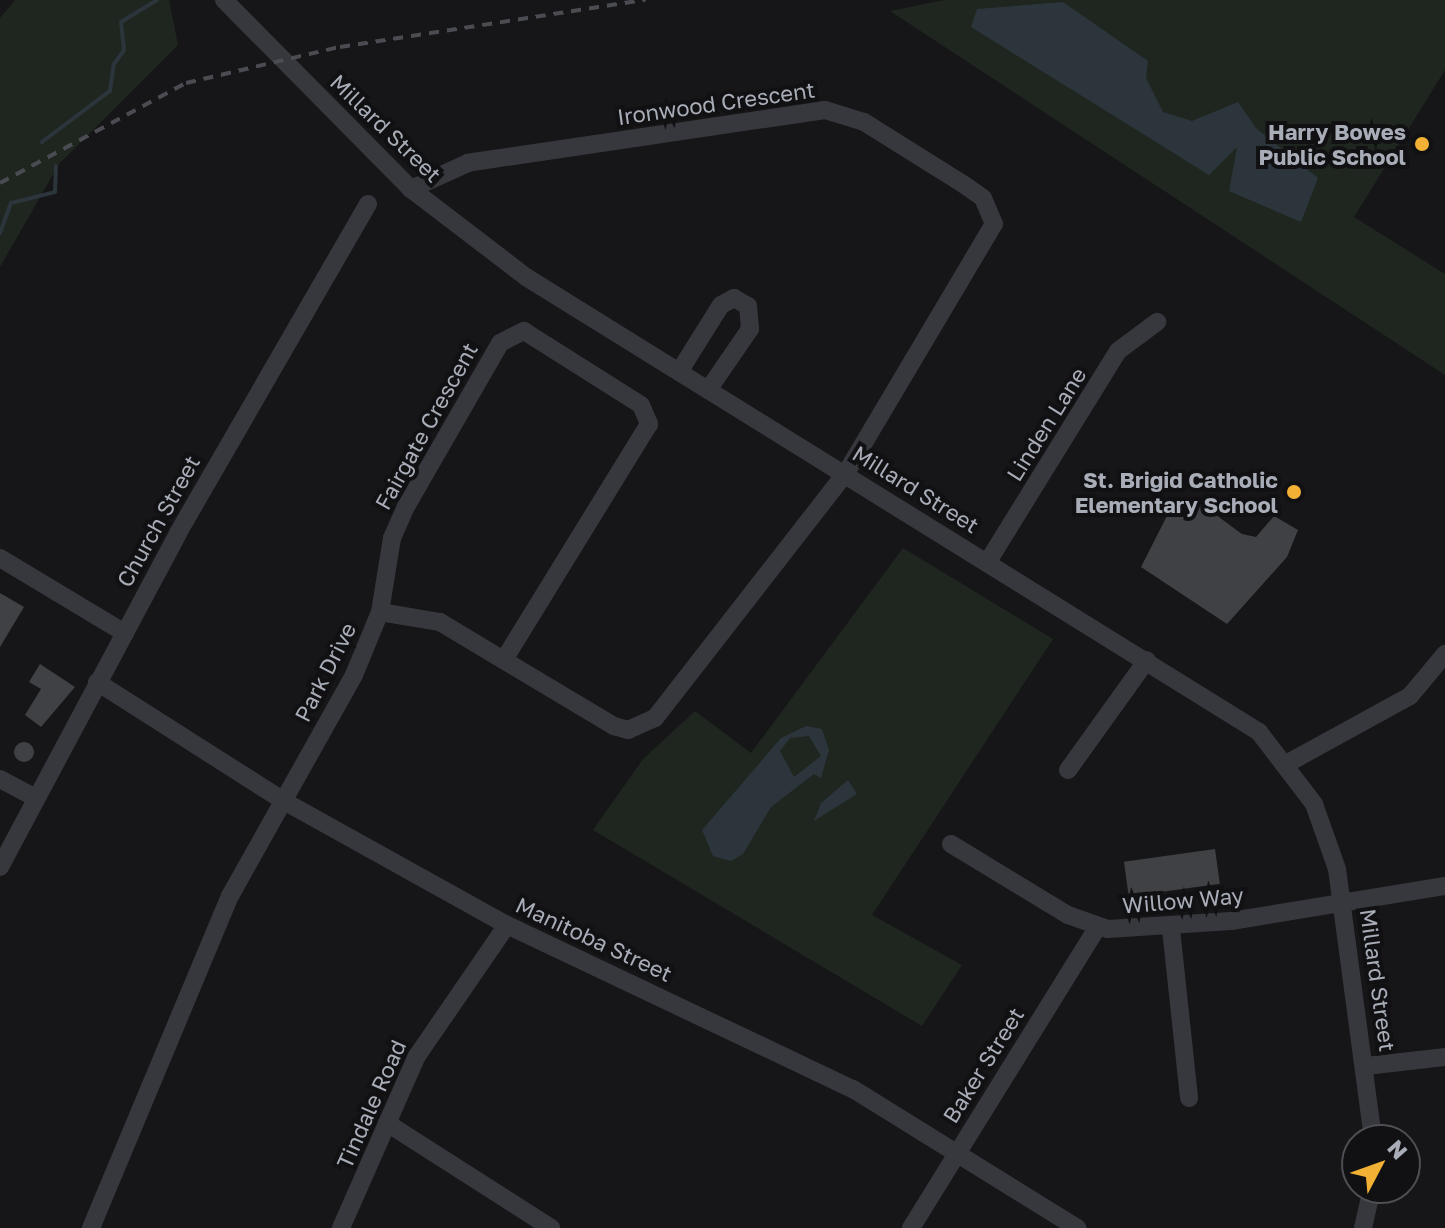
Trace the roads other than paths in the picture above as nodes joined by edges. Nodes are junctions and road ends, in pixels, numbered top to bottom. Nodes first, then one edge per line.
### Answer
1 (224, 0) edge
2 (411, 189) junction
3 (368, 204) dead end
4 (1157, 322) dead end
5 (679, 372) junction
6 (708, 390) junction
7 (846, 473) junction
8 (0, 558) edge
9 (987, 563) junction
10 (380, 612) junction
11 (125, 633) junction
12 (1445, 654) edge
13 (504, 660) junction
14 (1147, 660) junction
15 (97, 682) junction
16 (1288, 763) junction
17 (1068, 770) dead end
18 (0, 779) edge
19 (36, 798) junction
20 (282, 800) junction
21 (951, 844) dead end
22 (0, 867) edge
23 (1445, 886) edge
24 (1344, 906) junction
25 (507, 925) junction
26 (1097, 928) junction
27 (1171, 929) junction
28 (1445, 1057) edge
29 (1366, 1066) junction
30 (1189, 1098) dead end
31 (387, 1123) junction
32 (1371, 1124) edge
33 (957, 1154) junction
34 (1368, 1204) edge
35 (91, 1228) edge
36 (341, 1228) edge
37 (551, 1228) edge
38 (911, 1228) edge
39 (1077, 1228) edge
40 (1363, 1228) edge

1 - 2 street, Millard Street
2 - 5 street, Millard Street
2 - 7 street, Ironwood Crescent
3 - 11 street, Church Street
4 - 9 street, Linden Lane
5 - 6 street, Millard Street
5 - 6 street
6 - 7 street, Millard Street
7 - 9 street, Millard Street
7 - 13 street, Park Drive
8 - 11 street
9 - 14 street, Millard Street
10 - 13 street, Park Drive
10 - 13 street, Fairgate Crescent
10 - 20 street, Park Drive
11 - 15 street, Church Street
12 - 16 street
14 - 16 street, Millard Street
14 - 17 street
15 - 19 street, Church Street
15 - 20 street, Manitoba Street
16 - 24 street, Millard Street
18 - 19 street
19 - 22 street, Church Street
20 - 25 street, Manitoba Street
20 - 35 street, Park Drive
21 - 26 street, Willow Way
23 - 24 street, Willow Way
24 - 27 street, Willow Way
24 - 29 street, Millard Street
25 - 31 street, Tindale Road
25 - 33 street, Manitoba Street
26 - 27 street, Willow Way
26 - 33 street, Baker Street
27 - 30 street
28 - 29 street
29 - 32 street, Millard Street
31 - 36 street, Tindale Road
31 - 37 street
33 - 38 street, Baker Street
33 - 39 street, Manitoba Street
34 - 40 street

